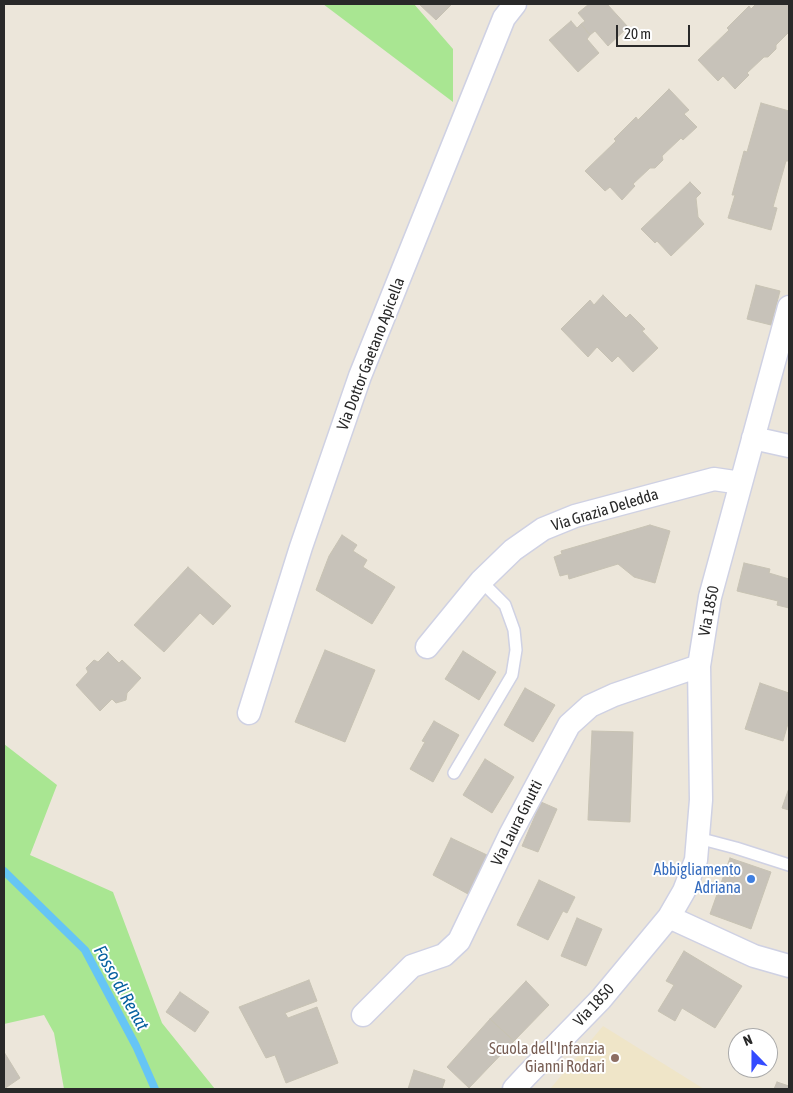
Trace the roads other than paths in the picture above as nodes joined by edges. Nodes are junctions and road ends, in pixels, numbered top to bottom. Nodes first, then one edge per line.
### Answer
1 (515, 4) edge
2 (789, 308) edge
3 (753, 438) junction
4 (789, 446) edge
5 (742, 483) junction
6 (481, 581) junction
7 (427, 647) dead end
8 (699, 666) junction
9 (249, 713) dead end
10 (454, 773) dead end
11 (698, 838) junction
12 (789, 865) edge
13 (669, 917) junction
14 (789, 966) edge
15 (362, 1016) dead end
16 (514, 1089) edge

1 - 9 street, Via Dottor Gaetano Apicella
2 - 3 street, Via 1850
3 - 4 street
3 - 5 street, Via 1850
5 - 6 street, Via Grazia Deledda
5 - 8 street, Via 1850
6 - 7 street, Via Grazia Deledda
6 - 10 lane
8 - 11 street, Via 1850
8 - 15 street, Via Laura Gnutti
11 - 12 lane
11 - 13 street, Via 1850
13 - 14 street
13 - 16 street, Via 1850

